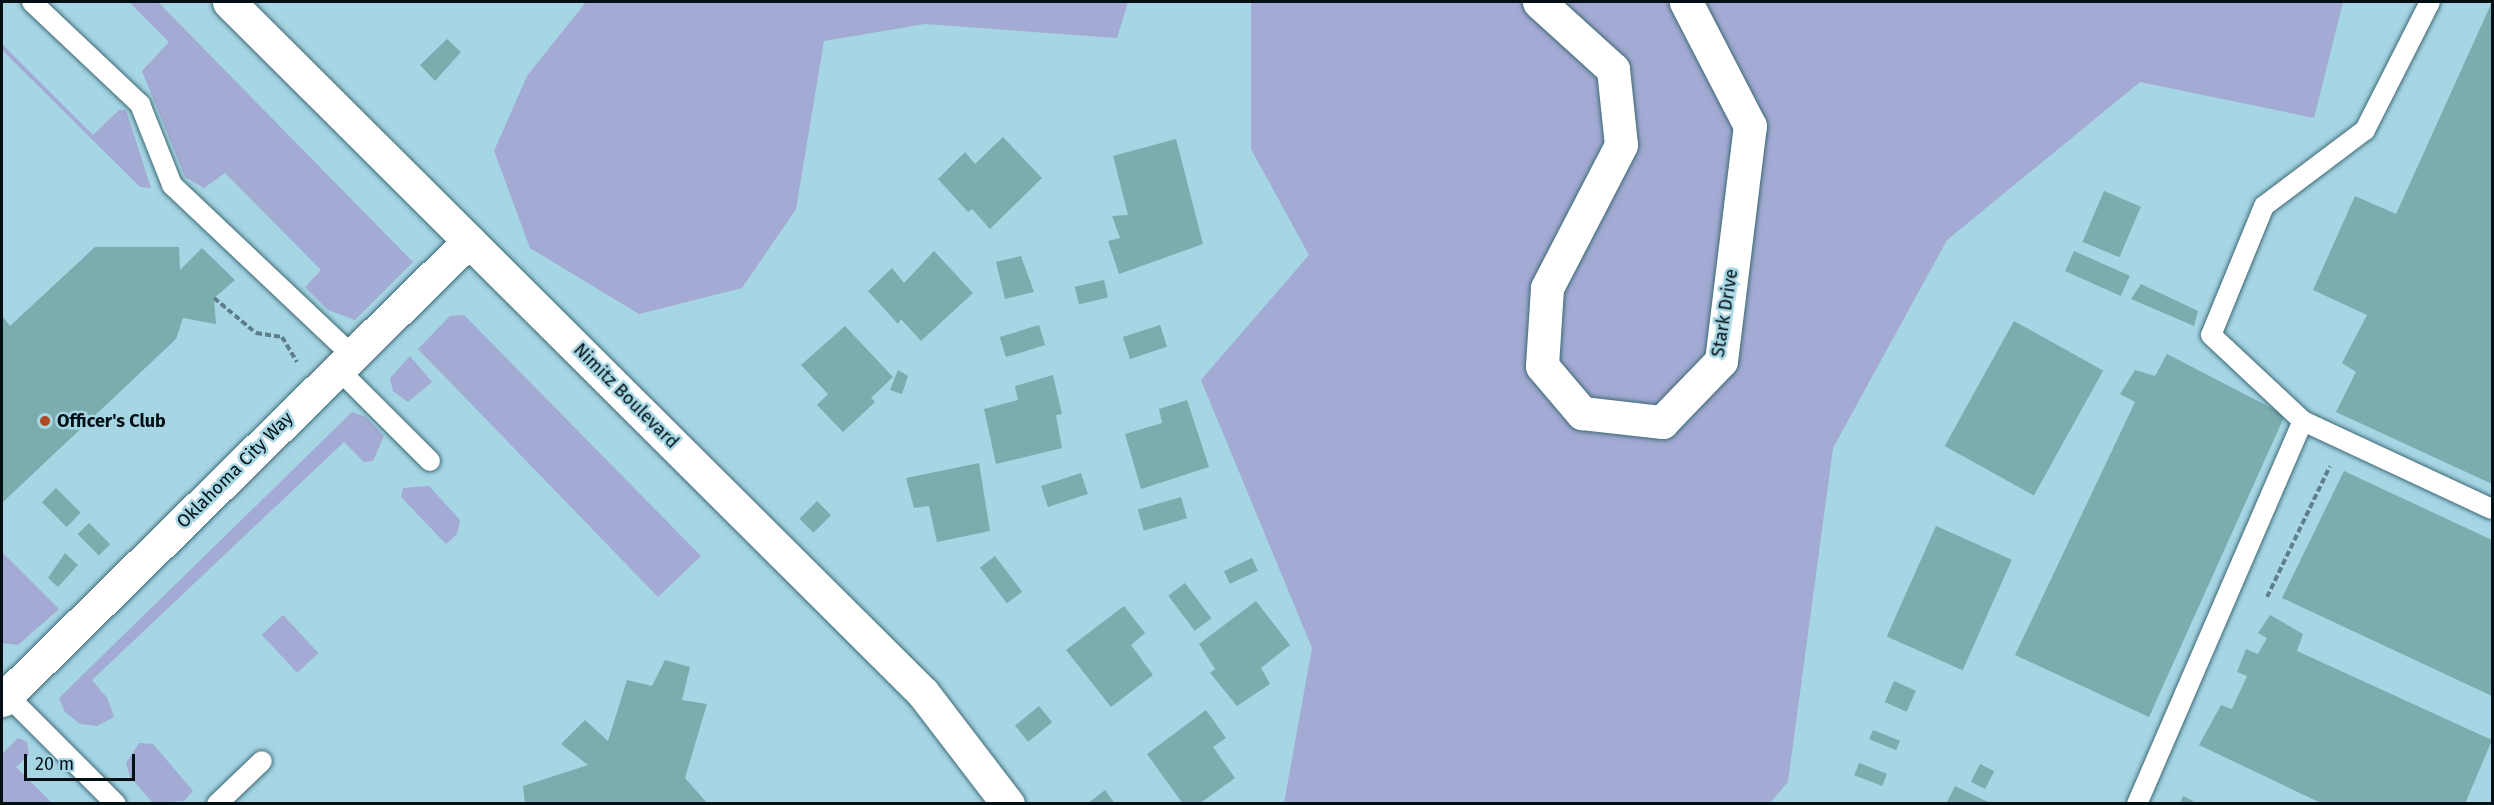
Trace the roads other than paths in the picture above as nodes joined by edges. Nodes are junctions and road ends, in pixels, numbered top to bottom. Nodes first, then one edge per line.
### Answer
1 (32, 2) edge
2 (230, 2) edge
3 (1539, 2) edge
4 (1686, 2) edge
5 (2430, 2) edge
6 (469, 241) junction
7 (345, 362) junction
8 (2303, 421) junction
9 (430, 461) dead end
10 (2493, 508) edge
11 (6, 689) edge
12 (262, 761) dead end
13 (116, 804) edge
14 (217, 804) edge
15 (1008, 804) edge
16 (2137, 804) edge

1 - 7 lane
2 - 6 street, Nimitz Boulevard
3 - 4 street, Stark Drive
5 - 8 lane
6 - 7 street, Oklahoma City Way
6 - 15 street, Nimitz Boulevard
7 - 9 lane
7 - 11 street, Oklahoma City Way
8 - 10 lane
8 - 16 lane
11 - 13 lane
12 - 14 lane

